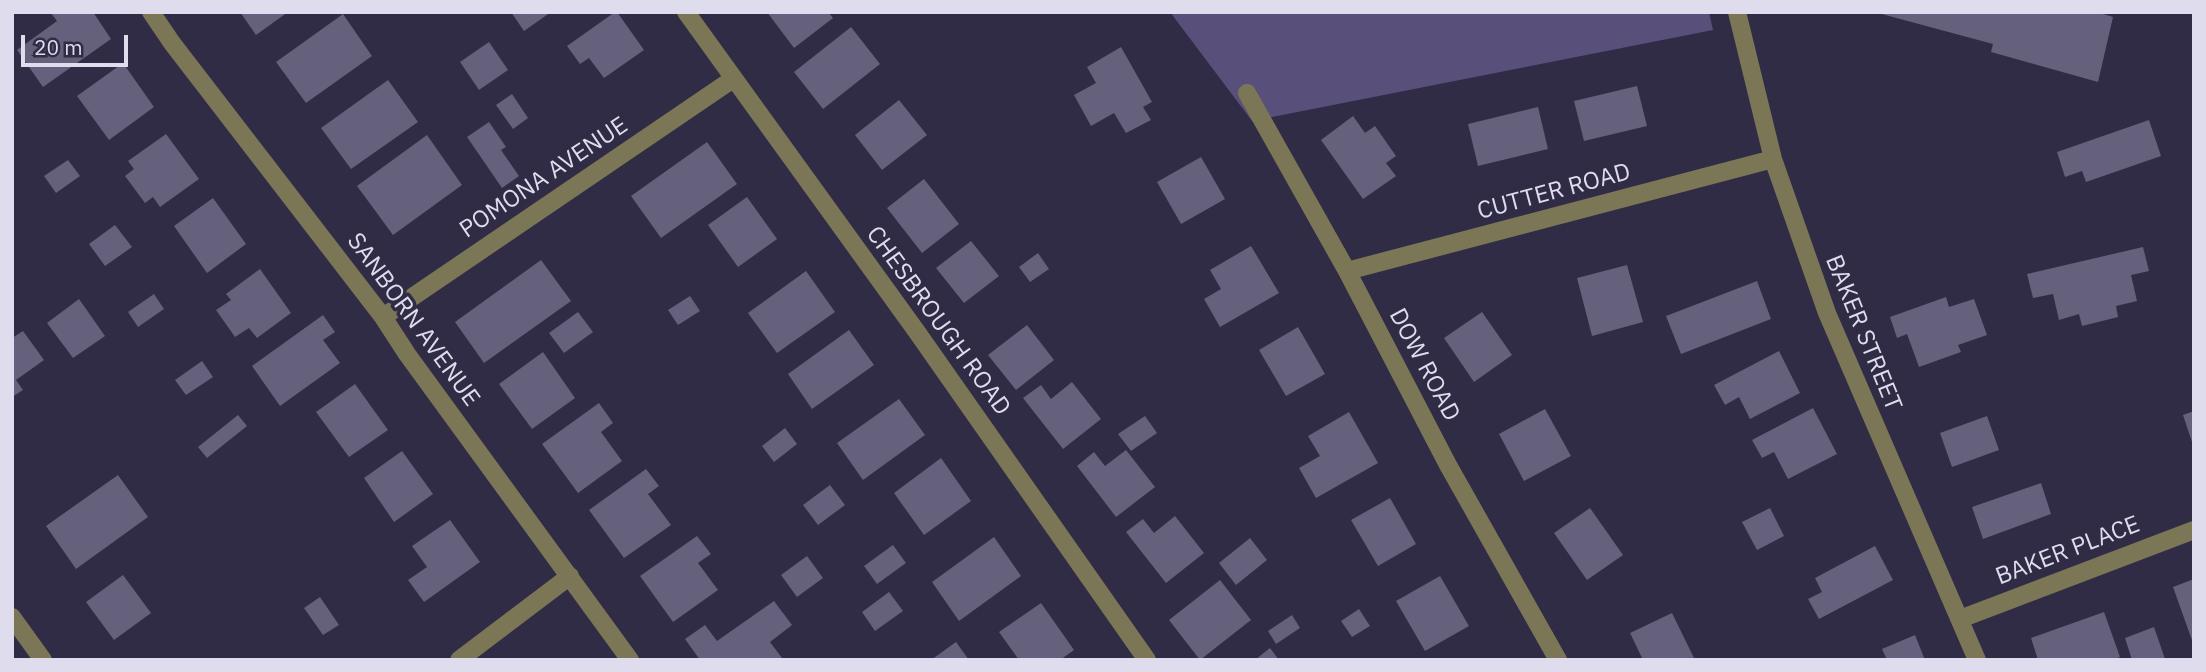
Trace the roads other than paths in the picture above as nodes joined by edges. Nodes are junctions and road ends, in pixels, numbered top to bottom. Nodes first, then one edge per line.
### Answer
1 (151, 12) edge
2 (686, 12) edge
3 (1737, 12) edge
4 (733, 79) junction
5 (1247, 93) dead end
6 (1773, 159) junction
7 (1347, 271) junction
8 (383, 317) junction
9 (2194, 530) edge
10 (570, 576) junction
11 (12, 617) edge
12 (1959, 619) junction
13 (43, 660) edge
14 (459, 660) edge
15 (630, 660) edge
16 (1147, 660) edge
17 (1558, 660) edge
18 (1977, 660) edge

1 - 8 street, SANBORN AVENUE
2 - 4 street, CHESBROUGH ROAD
3 - 6 street, BAKER STREET
4 - 8 street, POMONA AVENUE
4 - 16 street, CHESBROUGH ROAD
5 - 7 street, DOW ROAD
6 - 7 street, CUTTER ROAD
6 - 12 street, BAKER STREET
7 - 17 street, DOW ROAD
8 - 10 street, SANBORN AVENUE
9 - 12 street, BAKER PLACE
10 - 14 street
10 - 15 street, SANBORN AVENUE
11 - 13 street
12 - 18 street, BAKER STREET

